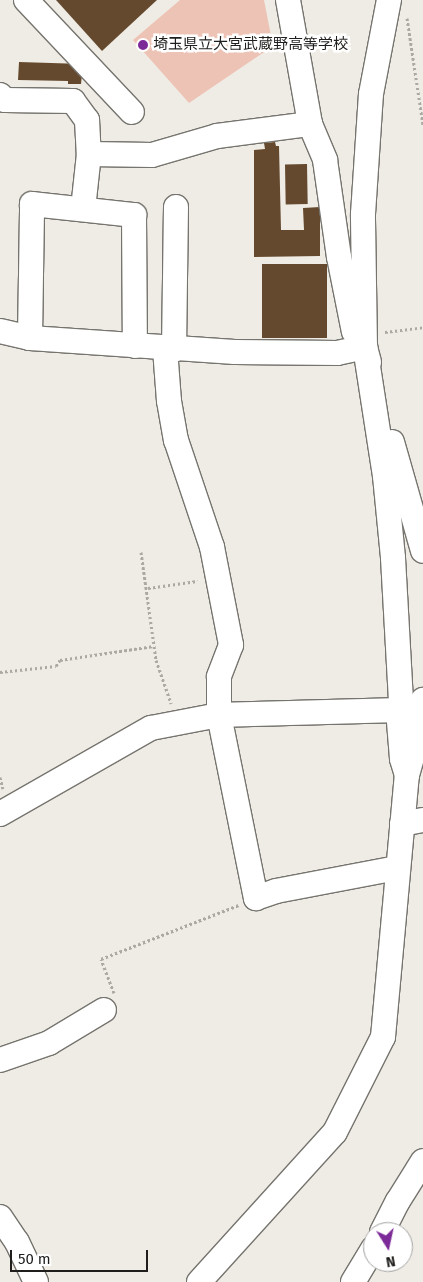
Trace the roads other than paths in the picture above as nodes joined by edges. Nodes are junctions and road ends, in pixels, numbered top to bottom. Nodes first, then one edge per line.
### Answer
1 (26, 0) edge
2 (288, 0) edge
3 (388, 0) edge
4 (0, 95) edge
5 (132, 112) dead end
6 (310, 124) junction
7 (89, 154) junction
8 (176, 207) dead end
9 (83, 209) junction
10 (0, 331) edge
11 (30, 338) junction
12 (362, 343) junction
13 (135, 346) junction
14 (170, 349) junction
15 (423, 551) edge
16 (423, 700) edge
17 (398, 710) junction
18 (214, 715) junction
19 (406, 776) junction
20 (0, 814) edge
21 (412, 822) edge
22 (397, 868) junction
23 (248, 901) road end
24 (104, 1010) road end
25 (0, 1060) edge
26 (423, 1161) edge
27 (387, 1222) edge
28 (2, 1226) edge
29 (363, 1266) edge
30 (36, 1282) edge
31 (199, 1282) edge
32 (353, 1282) edge

1 - 5 street
2 - 6 street
3 - 12 street
4 - 7 street
6 - 7 street
6 - 12 street
7 - 9 street
8 - 14 street
9 - 11 street
9 - 13 street
10 - 11 street
11 - 13 street
12 - 14 street
12 - 15 street
12 - 17 street
13 - 14 street
14 - 18 street
16 - 19 street
17 - 18 street
17 - 19 street
18 - 20 street
18 - 22 street
18 - 23 street
19 - 21 street
21 - 22 street
22 - 31 street
24 - 25 street
26 - 27 street
28 - 30 street
29 - 32 street

